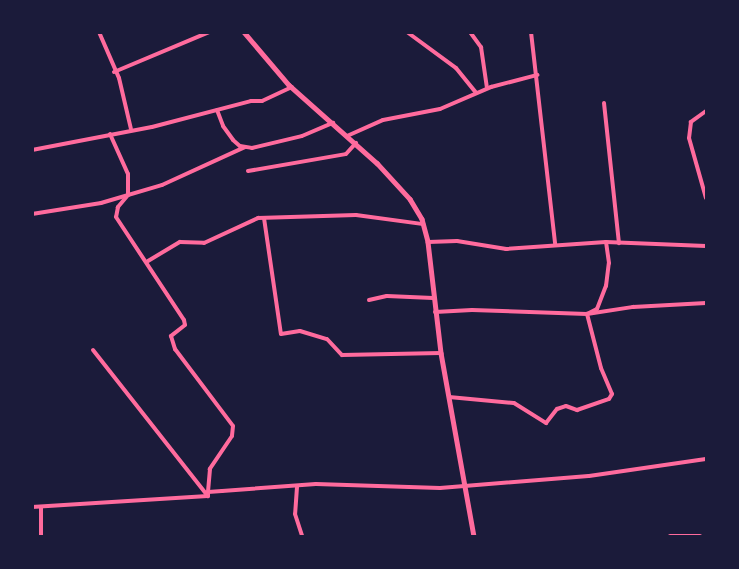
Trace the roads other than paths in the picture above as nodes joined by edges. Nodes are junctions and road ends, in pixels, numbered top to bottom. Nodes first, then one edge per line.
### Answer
1 (99, 32) edge
2 (209, 32) edge
3 (244, 32) edge
4 (407, 32) edge
5 (470, 32) edge
6 (532, 32) edge
7 (114, 72) junction
8 (537, 75) junction
9 (292, 87) junction
10 (488, 88) junction
11 (476, 93) junction
12 (604, 103) dead end
13 (217, 110) junction
14 (706, 111) edge
15 (334, 123) junction
16 (131, 129) junction
17 (110, 134) junction
18 (348, 136) junction
19 (356, 144) junction
20 (245, 147) junction
21 (32, 150) edge
22 (248, 171) dead end
23 (706, 179) edge
24 (701, 181) junction
25 (128, 195) junction
26 (706, 198) edge
27 (32, 214) edge
28 (264, 218) junction
29 (424, 224) junction
30 (428, 242) junction
31 (606, 242) junction
32 (619, 243) junction
33 (555, 244) junction
34 (706, 246) edge
35 (148, 262) junction
36 (434, 298) junction
37 (369, 300) dead end
38 (706, 303) edge
39 (435, 312) junction
40 (587, 314) junction
41 (92, 350) dead end
42 (441, 354) junction
43 (449, 397) junction
44 (706, 459) edge
45 (464, 484) junction
46 (297, 487) junction
47 (208, 494) junction
48 (32, 507) edge
49 (41, 507) junction
50 (41, 536) edge
51 (302, 536) edge
52 (474, 536) edge
53 (670, 536) edge
54 (700, 536) edge

1 - 7 street
2 - 7 street
3 - 9 street
4 - 11 street
5 - 10 street
6 - 8 street
7 - 16 street
8 - 10 street
8 - 33 street
9 - 13 street
9 - 15 street
10 - 11 street
11 - 18 street
12 - 32 street
13 - 16 street
13 - 20 street
14 - 24 street
15 - 18 street
15 - 20 street
16 - 17 street
17 - 21 street
17 - 25 street
18 - 19 street
19 - 22 street
19 - 29 street
20 - 25 street
23 - 24 street
24 - 26 street
25 - 27 street
25 - 35 street
28 - 29 street
28 - 35 street
28 - 42 street
29 - 30 street
30 - 33 street
30 - 36 street
31 - 32 street
31 - 33 street
31 - 40 street
32 - 34 street
35 - 47 street
36 - 37 street
36 - 39 street
38 - 40 street
39 - 40 street
39 - 42 street
40 - 43 street
41 - 47 street
42 - 43 street
43 - 45 street
44 - 45 street
45 - 46 street
45 - 52 street
46 - 47 street
46 - 51 street
47 - 49 street
48 - 49 street
49 - 50 street
53 - 54 street

